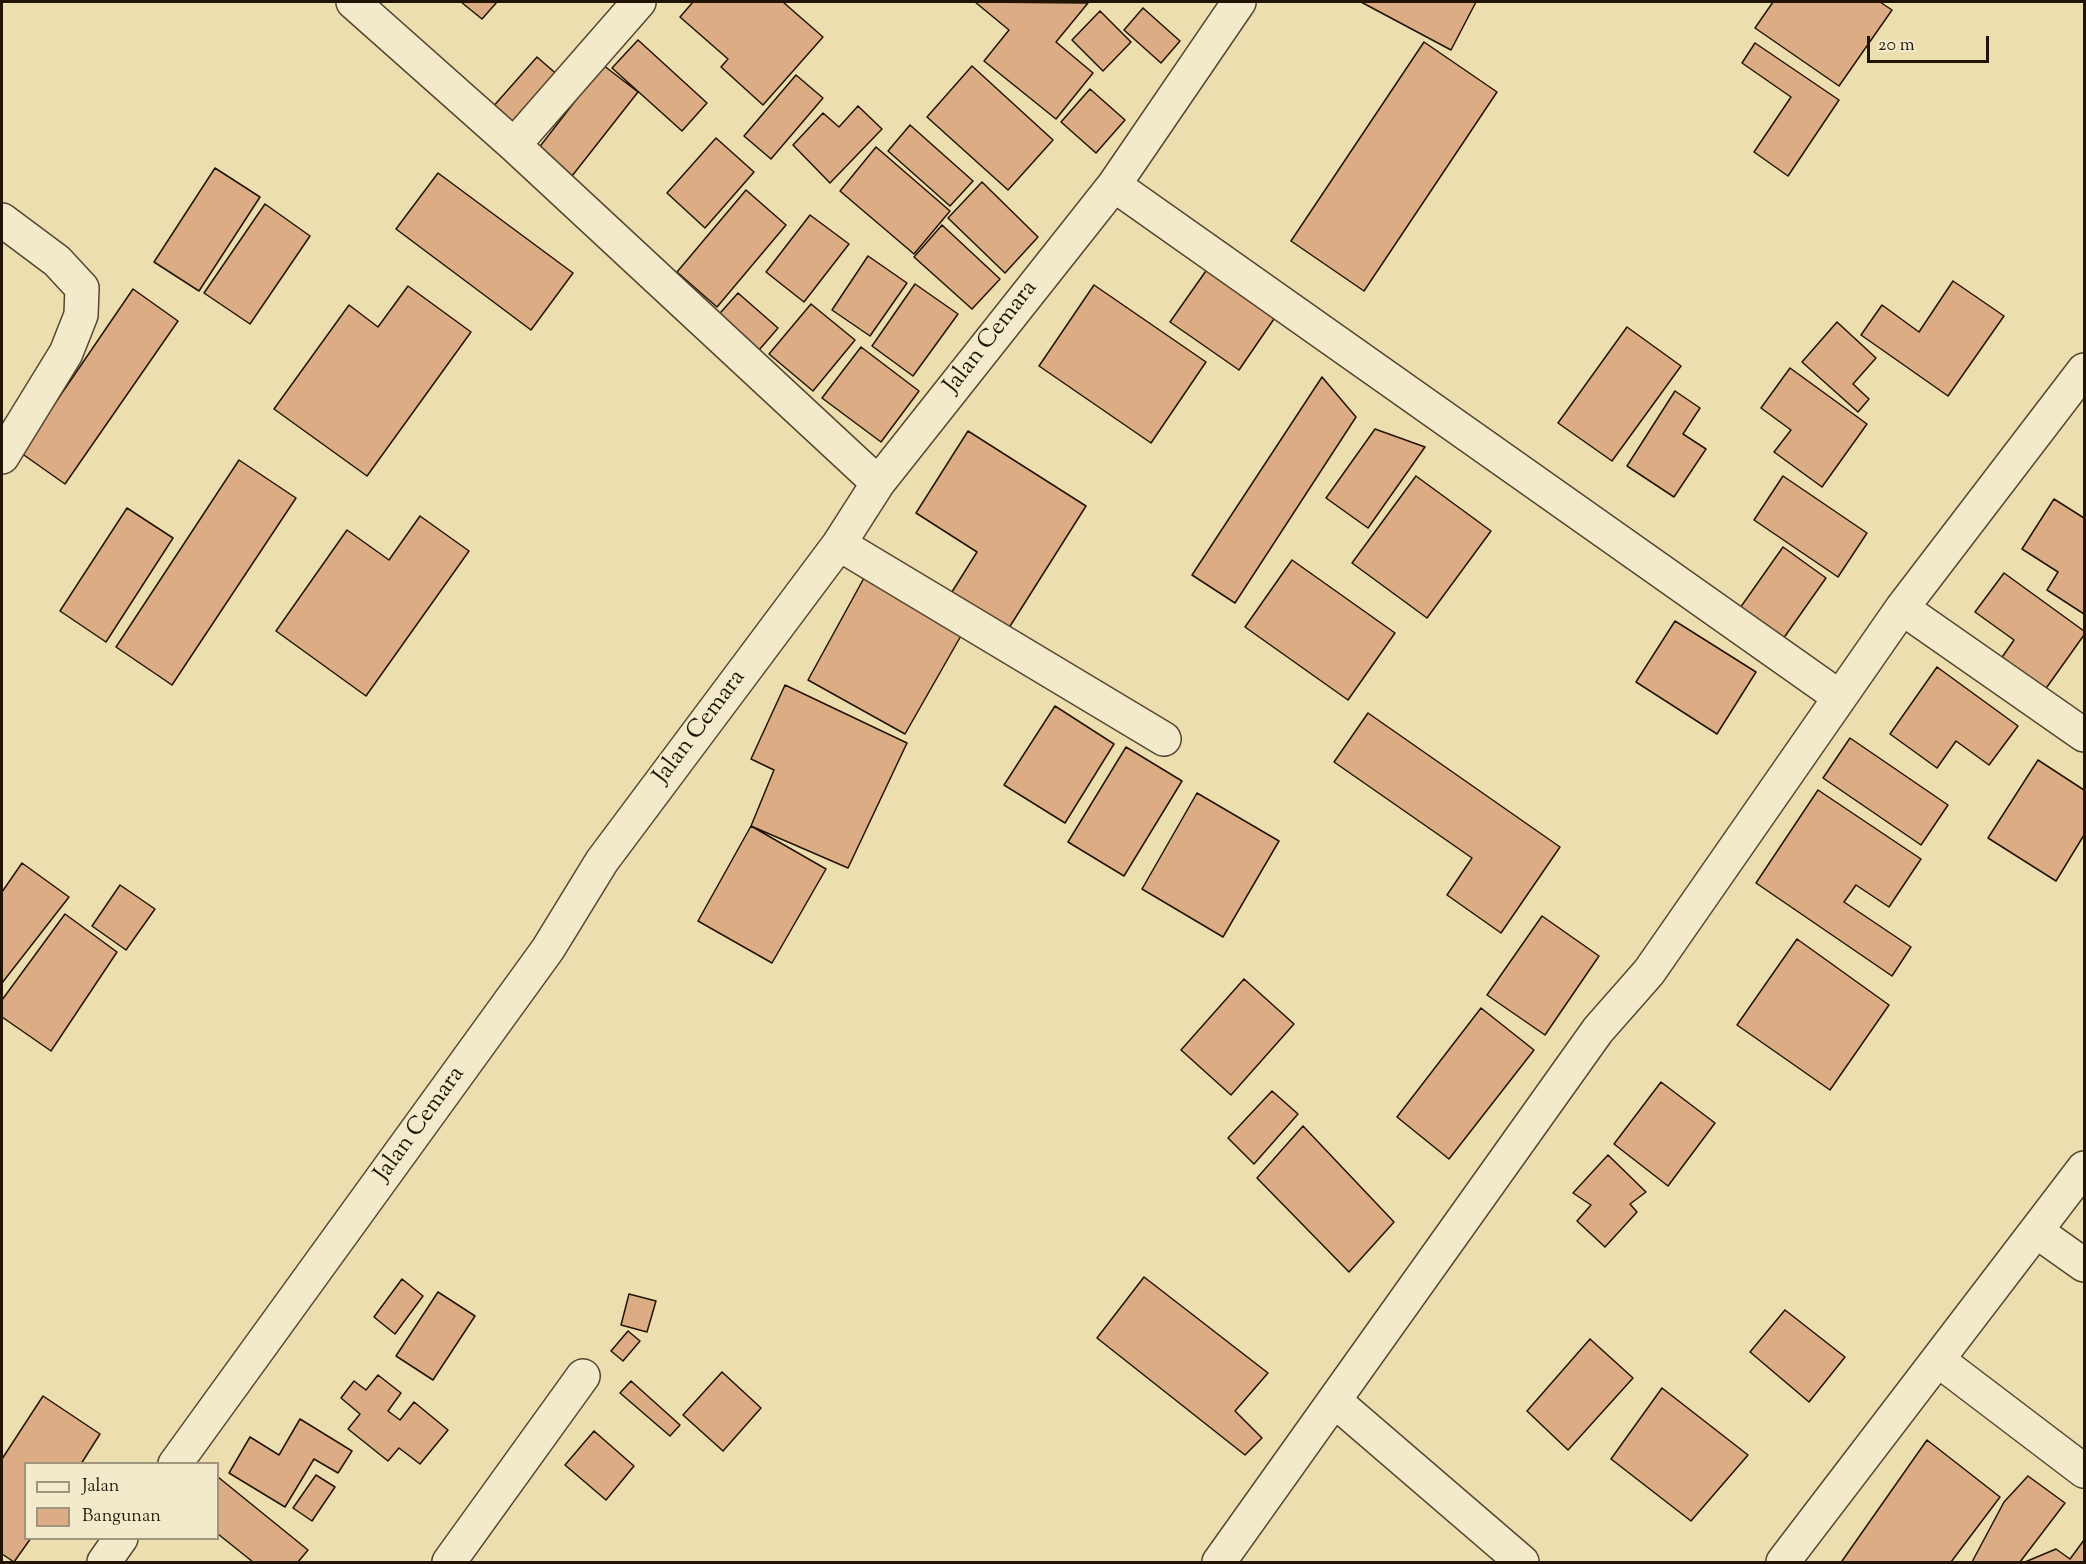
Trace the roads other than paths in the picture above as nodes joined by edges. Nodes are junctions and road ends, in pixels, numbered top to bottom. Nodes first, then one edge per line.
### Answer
1 (352, 2) edge
2 (639, 2) edge
3 (1239, 2) edge
4 (514, 145) junction
5 (1114, 185) junction
6 (2, 220) edge
7 (2085, 370) edge
8 (2, 457) edge
9 (878, 483) junction
10 (839, 544) junction
11 (1902, 608) junction
12 (1839, 696) junction
13 (2085, 735) edge
14 (1164, 739) dead end
15 (2085, 1168) edge
16 (2036, 1231) junction
17 (2085, 1265) edge
18 (1938, 1360) junction
19 (583, 1376) dead end
20 (1336, 1402) junction
21 (177, 1462) edge
22 (2085, 1472) edge
23 (120, 1540) edge
24 (1231, 1558) edge
25 (104, 1563) edge
26 (449, 1563) edge
27 (1522, 1563) edge
28 (1783, 1563) edge

1 - 4 street
2 - 4 street
3 - 5 street, Jalan Cemara
4 - 9 street
5 - 9 street, Jalan Cemara
5 - 12 street
6 - 8 street
7 - 11 street
9 - 10 street, Jalan Cemara
10 - 14 street
10 - 21 street, Jalan Cemara
11 - 12 street
11 - 13 street
12 - 20 street
15 - 16 street
16 - 17 street
16 - 18 street
18 - 22 street
18 - 28 street
19 - 26 street
20 - 24 street
20 - 27 street
23 - 25 street

